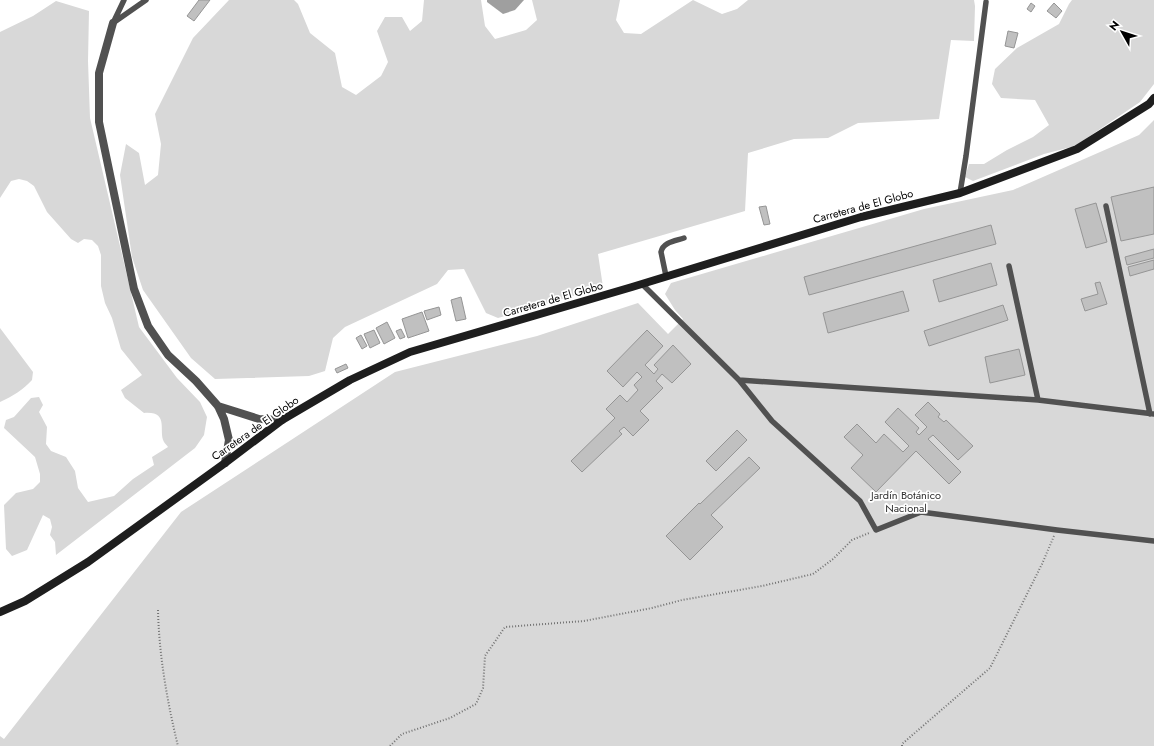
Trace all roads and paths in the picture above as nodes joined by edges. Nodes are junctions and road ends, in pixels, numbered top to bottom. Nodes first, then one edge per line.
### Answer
1 (124, 0) edge
2 (146, 0) edge
3 (986, 2) dead end
4 (113, 23) junction
5 (1154, 98) edge
6 (960, 193) junction
7 (1106, 206) dead end
8 (684, 238) dead end
9 (1009, 266) dead end
10 (666, 276) junction
11 (642, 284) junction
12 (739, 380) junction
13 (1038, 400) junction
14 (218, 406) junction
15 (1152, 414) edge
16 (282, 420) junction
17 (225, 463) junction
18 (876, 530) junction
19 (1057, 530) junction
20 (1154, 541) edge
21 (158, 610) dead end
22 (0, 612) edge
23 (178, 746) edge
24 (390, 746) edge
25 (902, 746) edge

1 - 4 lane
2 - 4 lane
3 - 6 lane
4 - 14 street
5 - 6 main road, Carretera de El Globo
6 - 10 main road, Carretera de El Globo
7 - 15 lane
8 - 10 lane
9 - 13 lane
10 - 11 main road, Carretera de El Globo
11 - 12 lane
11 - 16 main road, Carretera de El Globo
12 - 13 lane
12 - 18 lane
13 - 15 lane
14 - 16 street
14 - 17 street
16 - 17 main road, Carretera de El Globo
17 - 22 main road, Carretera de El Globo
18 - 19 lane
18 - 24 path
19 - 20 lane
19 - 25 path
21 - 23 path

